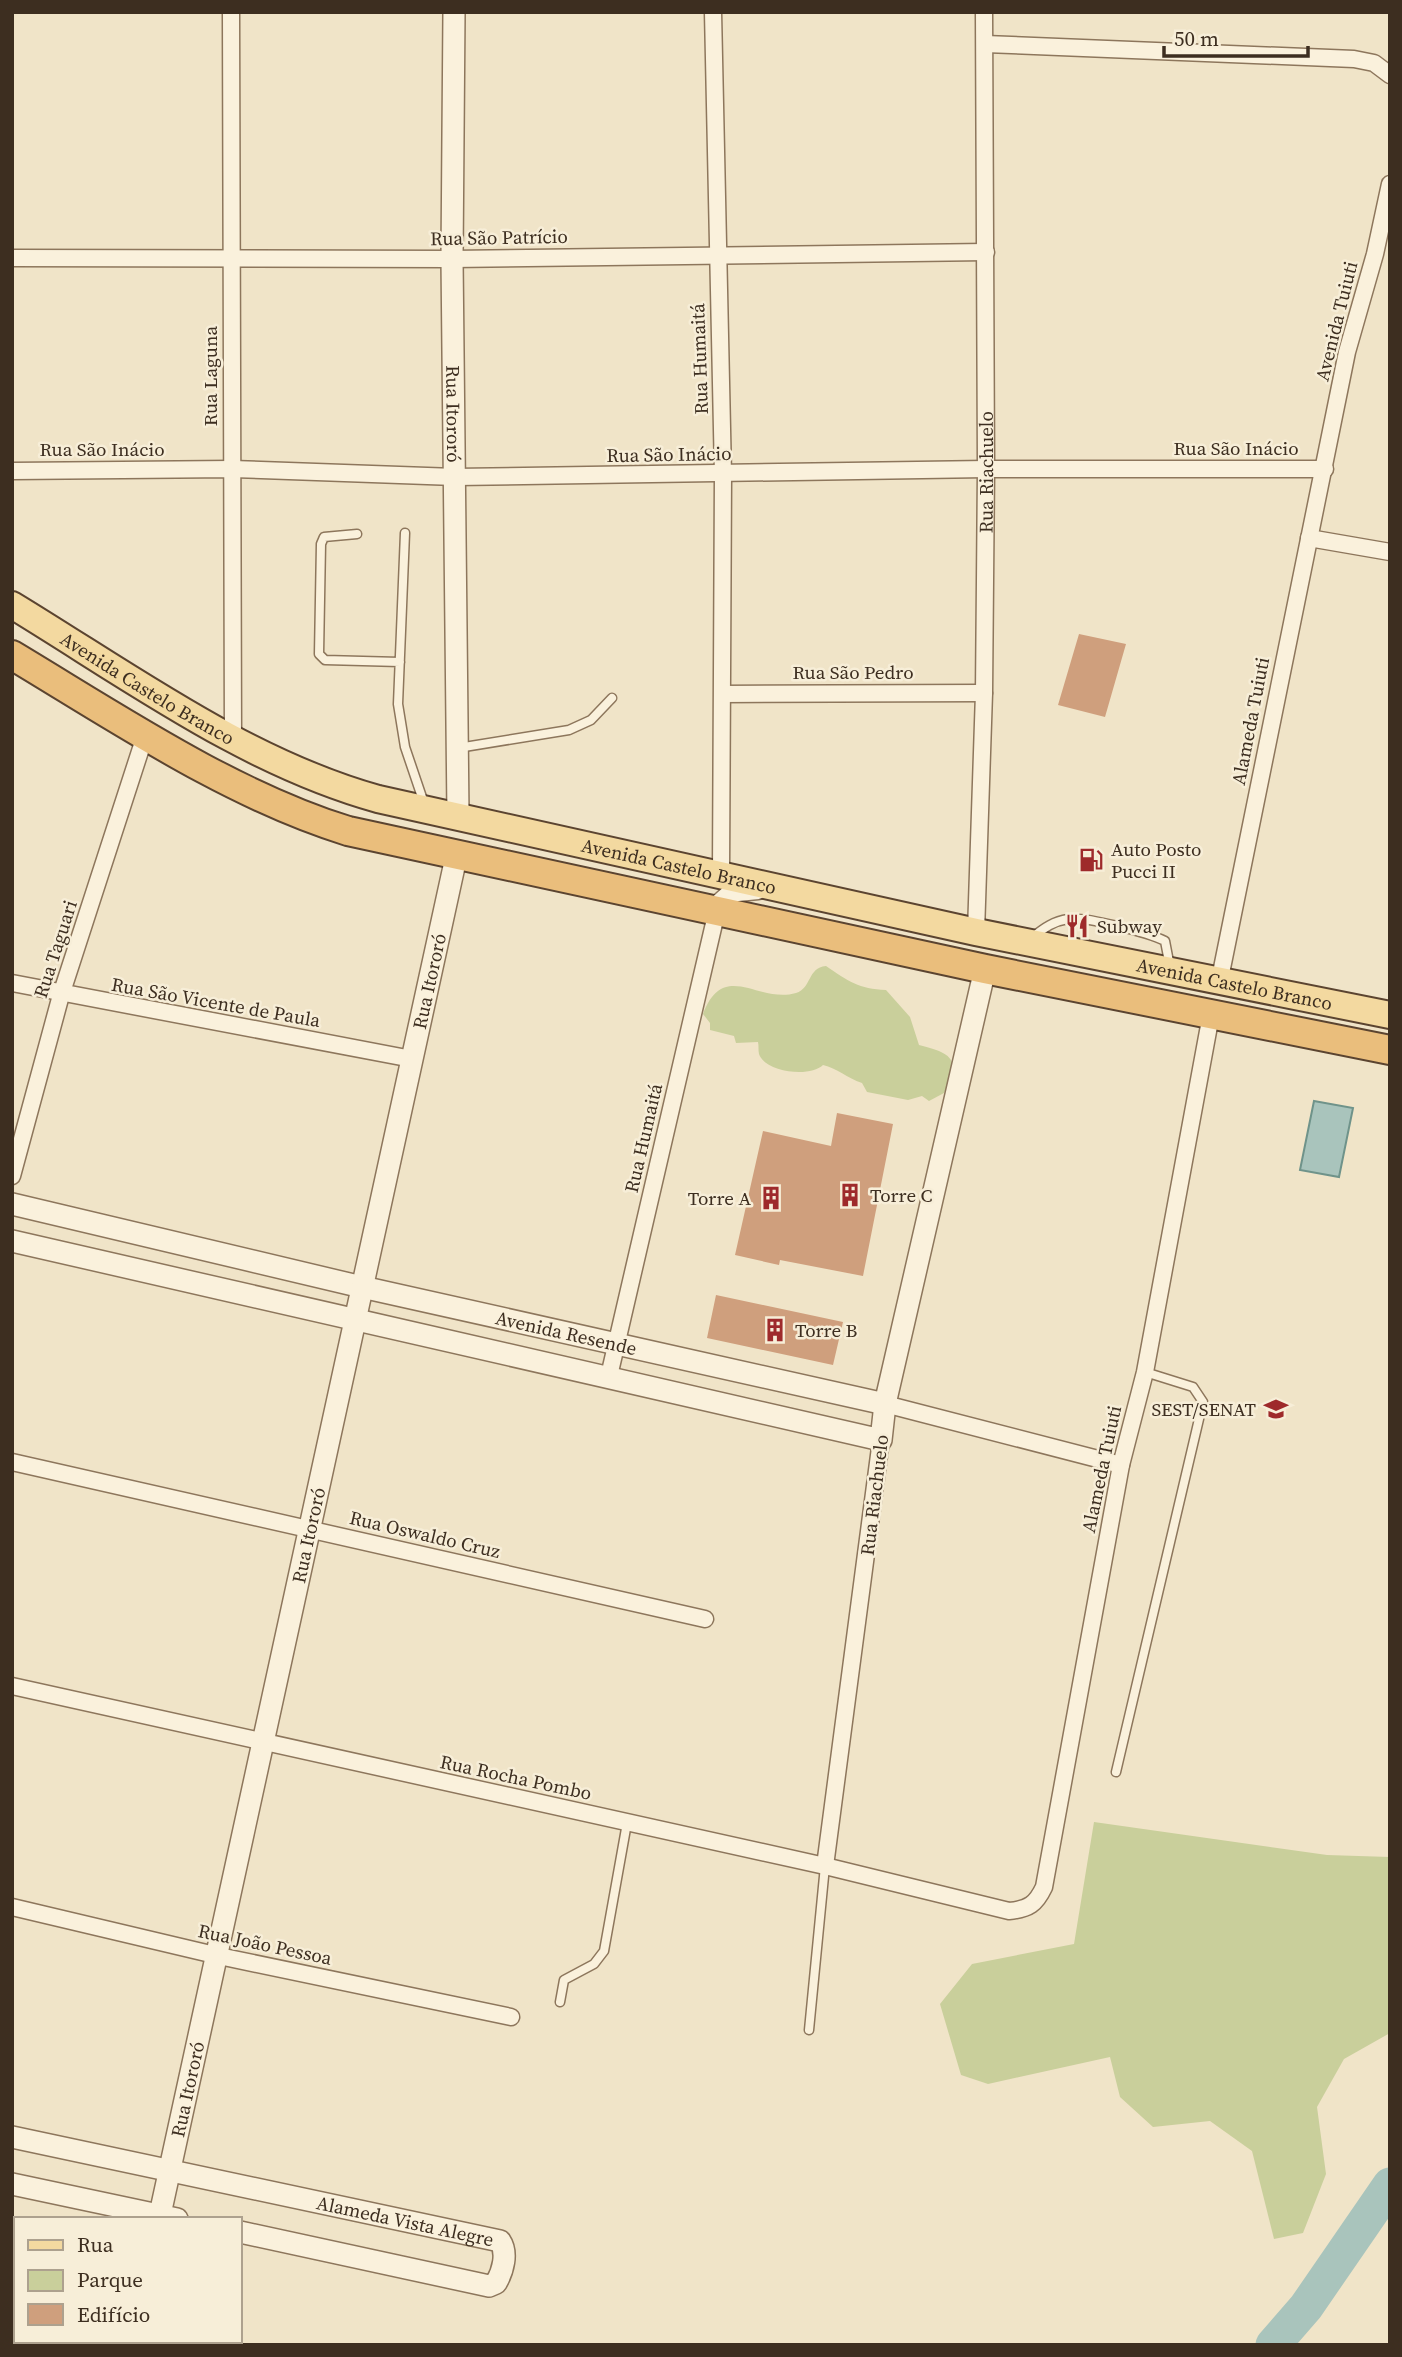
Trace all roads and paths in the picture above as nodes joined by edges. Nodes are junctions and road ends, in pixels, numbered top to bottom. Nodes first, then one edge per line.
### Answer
1 (231, 12) edge
2 (454, 12) edge
3 (713, 12) edge
4 (984, 12) edge
5 (985, 44) junction
6 (1390, 75) edge
7 (1390, 184) edge
8 (986, 252) junction
9 (717, 254) junction
10 (231, 257) junction
11 (12, 258) edge
12 (452, 259) junction
13 (986, 469) junction
14 (1325, 469) junction
15 (232, 470) junction
16 (12, 471) edge
17 (723, 475) junction
18 (455, 477) junction
19 (405, 533) dead end
20 (357, 534) dead end
21 (1309, 538) junction
22 (1390, 552) edge
23 (12, 605) edge
24 (12, 655) edge
25 (400, 662) junction
26 (984, 693) junction
27 (723, 694) junction
28 (612, 698) dead end
29 (145, 736) junction
30 (233, 739) junction
31 (458, 748) junction
32 (426, 809) junction
33 (458, 815) junction
34 (457, 853) junction
35 (721, 873) junction
36 (788, 889) junction
37 (718, 909) junction
38 (976, 932) junction
39 (985, 969) junction
40 (1219, 983) junction
41 (12, 984) edge
42 (61, 995) junction
43 (1211, 1015) junction
44 (1390, 1015) edge
45 (1390, 1050) edge
46 (412, 1059) junction
47 (12, 1176) edge
48 (12, 1205) edge
49 (12, 1241) edge
50 (362, 1287) junction
51 (356, 1319) junction
52 (617, 1345) junction
53 (1145, 1372) junction
54 (609, 1376) junction
55 (885, 1404) junction
56 (881, 1440) junction
57 (12, 1462) edge
58 (1121, 1465) junction
59 (311, 1530) junction
60 (705, 1619) dead end
61 (12, 1686) edge
62 (265, 1744) junction
63 (1116, 1772) dead end
64 (627, 1823) junction
65 (825, 1866) junction
66 (12, 1907) edge
67 (1009, 1911) joint
68 (219, 1956) junction
69 (560, 2003) dead end
70 (511, 2017) dead end
71 (809, 2030) dead end
72 (12, 2137) edge
73 (171, 2174) junction
74 (12, 2185) edge
75 (161, 2217) edge
76 (166, 2217) edge
77 (242, 2232) edge

1 - 10 street, Rua Laguna
2 - 12 street, Rua Itororó
3 - 9 street, Rua Humaitá
4 - 5 street, Rua Riachuelo
5 - 6 street
5 - 8 street, Rua Riachuelo
7 - 14 street, Avenida Tuiuti
8 - 9 street, Rua São Patrício
8 - 13 street, Rua Riachuelo
9 - 12 street, Rua São Patrício
9 - 17 street, Rua Humaitá
10 - 11 street, Rua São Patrício
10 - 12 street, Rua São Patrício
10 - 15 street, Rua Laguna
12 - 18 street, Rua Itororó
13 - 14 street, Rua São Inácio
13 - 17 street, Rua São Inácio
13 - 26 street, Rua Riachuelo
14 - 21 street, Alameda Tuiuti
15 - 16 street, Rua São Inácio
15 - 18 street, Rua São Inácio
15 - 30 street, Rua Laguna
17 - 18 street, Rua São Inácio
17 - 27 street, Rua Humaitá
18 - 31 street, Rua Itororó
19 - 25 lane
20 - 25 lane
21 - 22 street
21 - 40 street, Alameda Tuiuti
23 - 30 main road, Avenida Castelo Branco
24 - 29 highway, Avenida Castelo Branco
25 - 32 lane
26 - 27 street, Rua São Pedro
26 - 38 street, Rua Riachuelo
27 - 35 street, Rua Humaitá
28 - 31 lane
29 - 34 highway, Avenida Castelo Branco
29 - 42 street, Rua Taguari
30 - 32 main road, Avenida Castelo Branco
31 - 33 street, Rua Itororó
32 - 33 main road, Avenida Castelo Branco
33 - 35 main road, Avenida Castelo Branco
34 - 37 highway, Avenida Castelo Branco
34 - 46 street, Rua Itororó
35 - 36 main road, Avenida Castelo Branco
36 - 37 street
36 - 38 main road, Avenida Castelo Branco
37 - 39 highway, Avenida Castelo Branco
37 - 52 street, Rua Humaitá
38 - 40 main road, Avenida Castelo Branco
39 - 43 highway, Avenida Castelo Branco
39 - 55 street, Rua Riachuelo
40 - 44 main road, Avenida Castelo Branco
41 - 42 street, Rua São Vicente de Paula
42 - 46 street, Rua São Vicente de Paula
42 - 47 street, Rua Taguari
43 - 45 highway, Avenida Castelo Branco
43 - 53 street, Alameda Tuiuti
46 - 50 street, Rua Itororó
48 - 50 street, Avenida Resende
49 - 51 street, Avenida Resende
50 - 51 street, Rua Itororó
50 - 52 street, Avenida Resende
51 - 54 street, Avenida Resende
51 - 59 street, Rua Itororó
52 - 54 street, Rua Humaitá
52 - 55 street, Avenida Resende
53 - 58 street, Alameda Tuiuti
53 - 63 lane
54 - 56 street, Avenida Resende
55 - 56 street, Rua Riachuelo
55 - 58 street, Avenida Resende
56 - 65 street, Rua Riachuelo
57 - 59 street, Rua Oswaldo Cruz
58 - 67 street, Alameda Tuiuti
59 - 60 street, Rua Oswaldo Cruz
59 - 62 street, Rua Itororó
61 - 62 street, Rua Rocha Pombo
62 - 64 street, Rua Rocha Pombo
62 - 68 street, Rua Itororó
64 - 65 street, Rua Rocha Pombo
64 - 69 lane
65 - 67 street, Rua Rocha Pombo
65 - 71 lane, Rua Riachuelo
66 - 68 street, Rua João Pessoa
68 - 70 street, Rua João Pessoa
68 - 73 street, Rua Itororó
72 - 73 street, Alameda Vista Alegre
73 - 76 street, Rua Itororó
73 - 77 street, Alameda Vista Alegre
74 - 75 street

